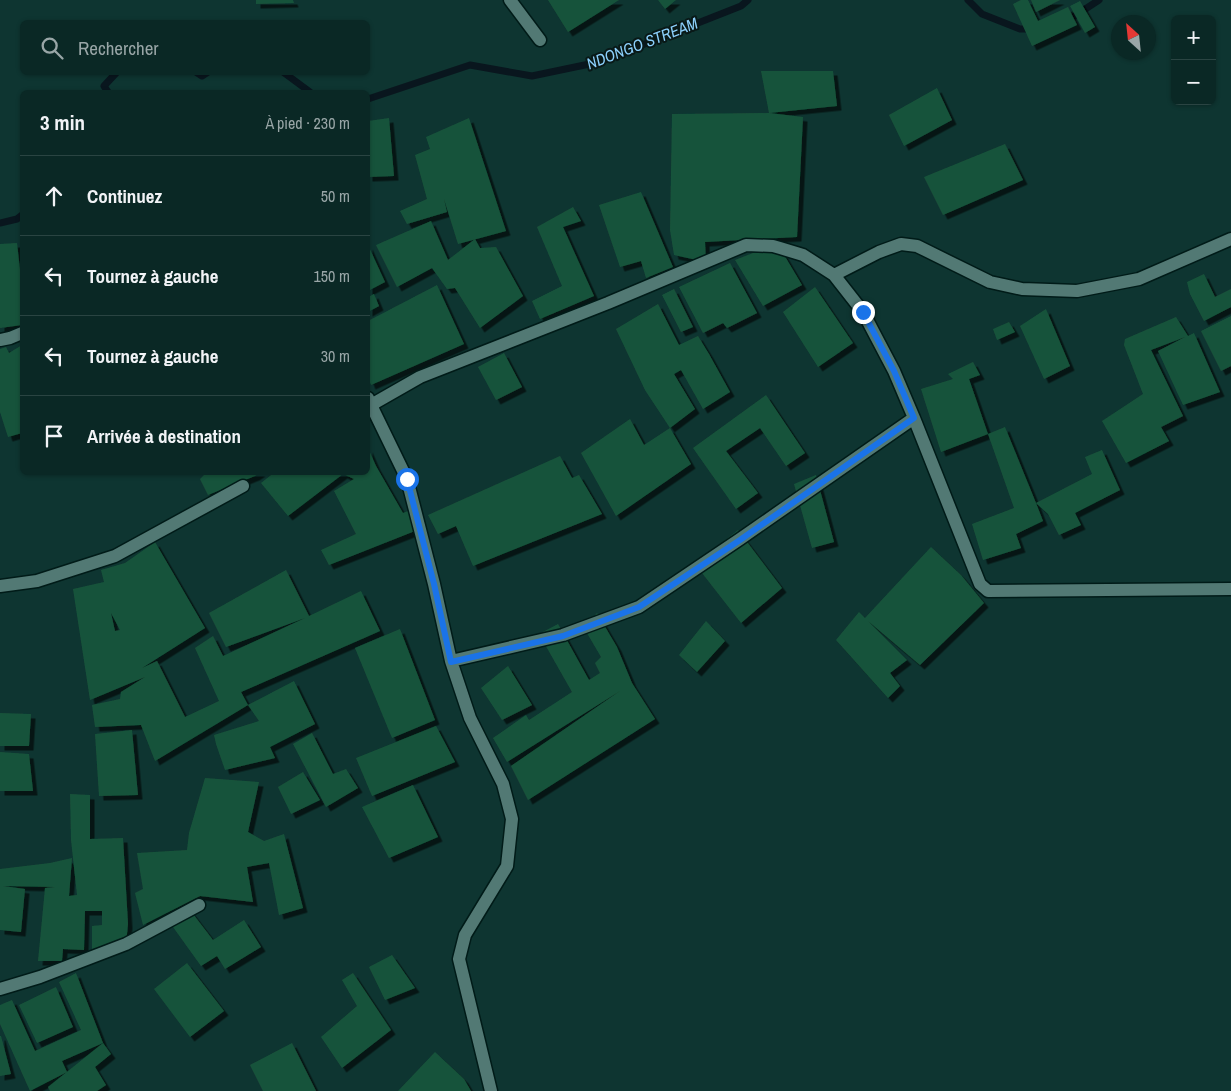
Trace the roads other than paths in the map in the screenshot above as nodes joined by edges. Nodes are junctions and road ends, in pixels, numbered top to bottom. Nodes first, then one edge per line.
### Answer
1 (510, 0) edge
2 (540, 40) dead end
3 (1231, 239) edge
4 (834, 275) junction
5 (20, 334) edge
6 (0, 340) edge
7 (370, 401) edge
8 (370, 403) edge
9 (914, 418) junction
10 (242, 486) dead end
11 (0, 586) edge
12 (1231, 589) edge
13 (451, 662) junction
14 (199, 905) dead end
15 (0, 989) edge
16 (491, 1091) edge

1 - 2 street
3 - 4 street
4 - 7 street
4 - 9 street
5 - 6 street
8 - 13 street
9 - 12 street
9 - 13 street
10 - 11 street
13 - 16 street
14 - 15 street

